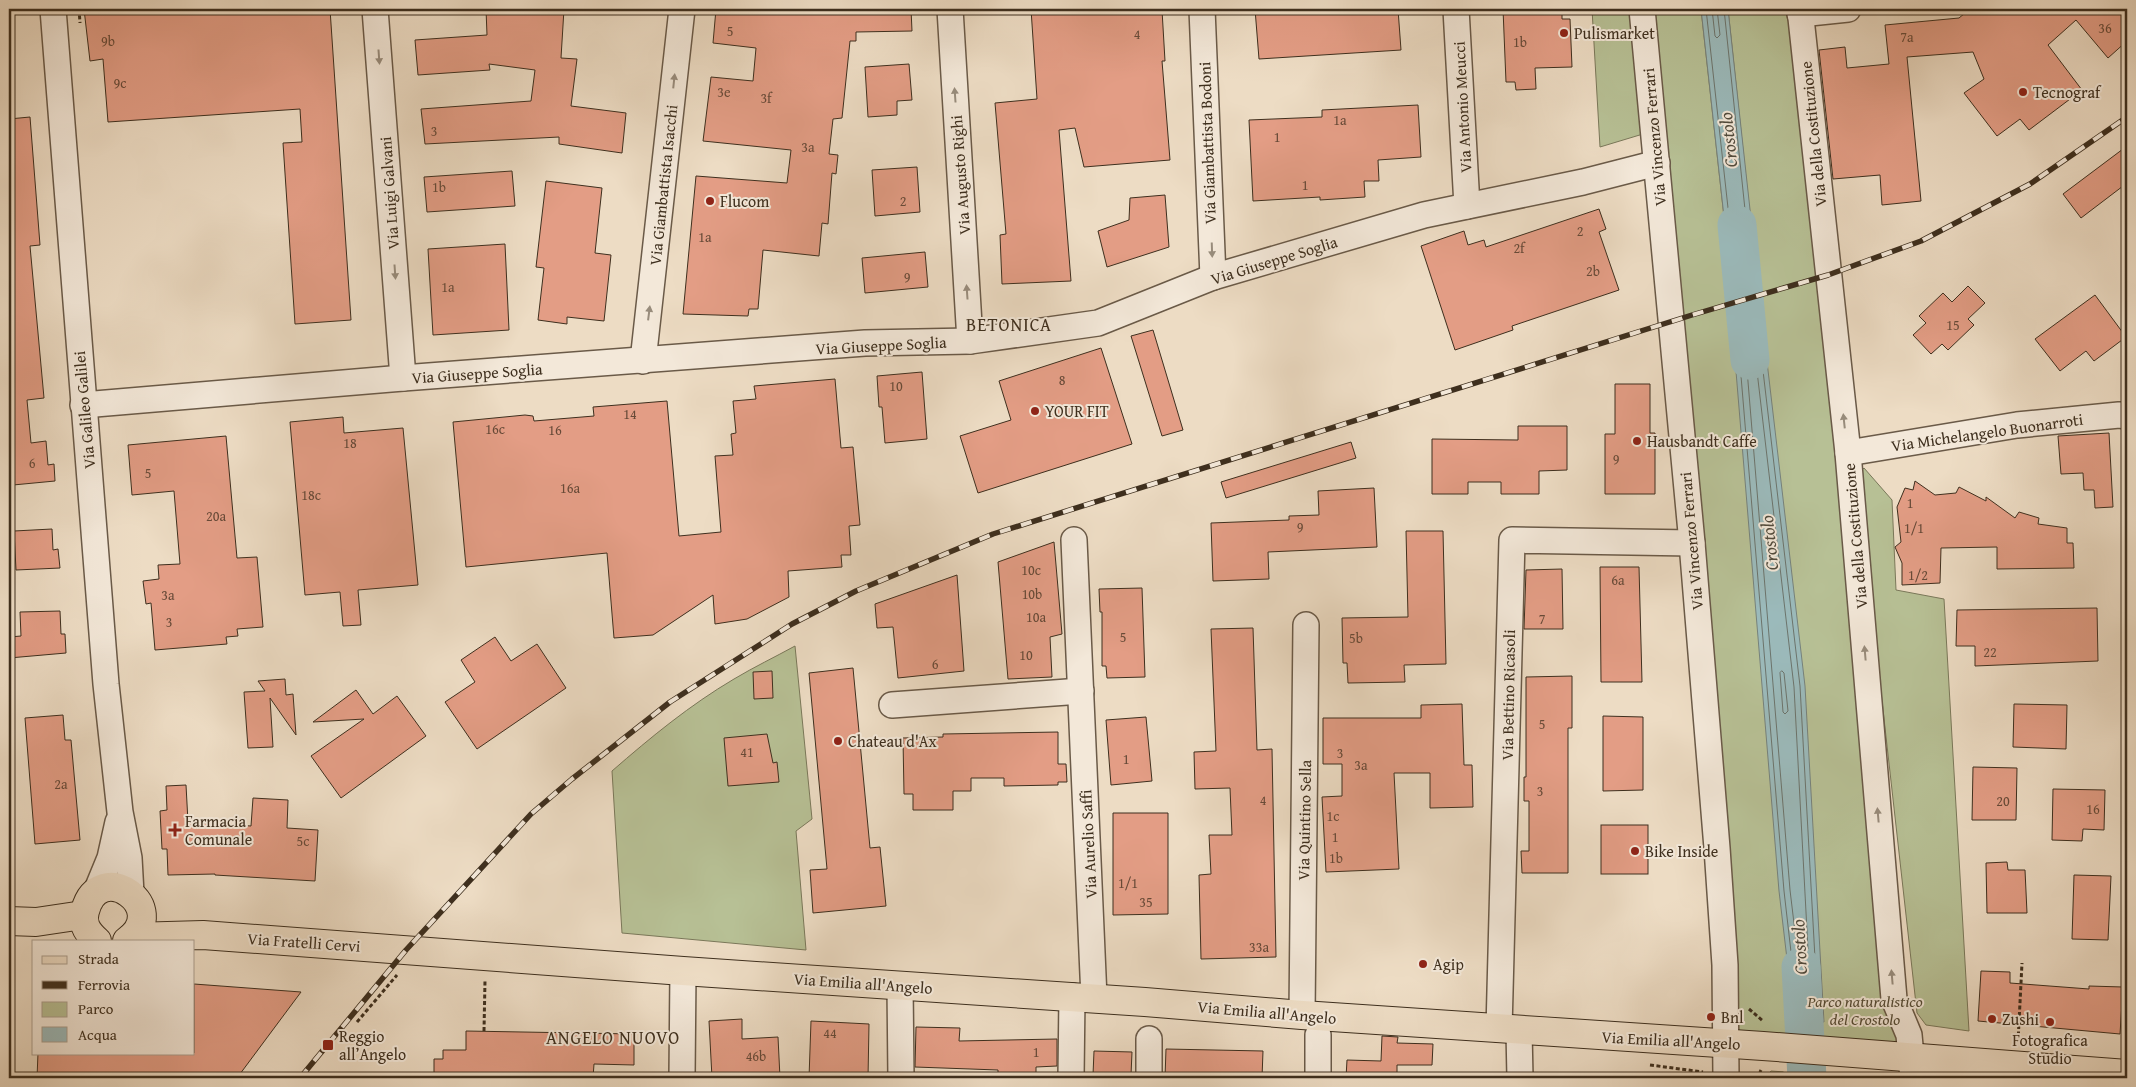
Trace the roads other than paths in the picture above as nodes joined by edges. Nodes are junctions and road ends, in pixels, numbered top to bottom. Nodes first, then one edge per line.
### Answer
1 (53, 9) edge
2 (375, 9) edge
3 (682, 9) edge
4 (950, 9) edge
5 (1202, 9) edge
6 (1456, 9) edge
7 (1642, 9) edge
8 (1848, 9) edge
9 (1800, 11) edge
10 (1657, 163) junction
11 (1467, 206) junction
12 (1213, 277) junction
13 (970, 340) junction
14 (643, 361) junction
15 (403, 378) junction
16 (83, 405) junction
17 (2127, 416) edge
18 (1848, 453) junction
19 (1074, 540) dead end
20 (1692, 543) junction
21 (1306, 625) dead end
22 (1081, 691) junction
23 (892, 705) dead end
24 (120, 812) junction
25 (90, 904) junction
26 (9, 921) edge
27 (133, 921) edge
28 (36, 922) junction
29 (94, 940) edge
30 (96, 940) edge
31 (402, 962) joint
32 (683, 971) junction
33 (900, 985) junction
34 (1083, 997) junction
35 (1310, 1025) junction
36 (1509, 1030) junction
37 (1149, 1039) dead end
38 (1726, 1043) junction
39 (1912, 1068) edge
40 (2110, 1075) edge
41 (682, 1078) edge
42 (901, 1078) edge
43 (1071, 1078) edge
44 (1149, 1078) edge
45 (1318, 1078) edge
46 (1520, 1078) edge
47 (1726, 1078) edge

1 - 16 street, Via Galileo Galilei
2 -> 15 street, Via Luigi Galvani
14 -> 3 street, Via Giambattista Isacchi
13 -> 4 street, Via Augusto Righi
5 -> 12 street, Via Giambattista Bodoni
6 - 11 street, Via Antonio Meucci
7 - 10 street, Via Vincenzo Ferrari
8 - 9 street, Via della Costituzione
18 -> 9 street, Via della Costituzione
10 - 11 street, Via Giuseppe Soglia
10 - 20 street, Via Vincenzo Ferrari
11 - 12 street, Via Giuseppe Soglia
12 - 13 street, Via Giuseppe Soglia
13 - 14 street, Via Giuseppe Soglia
14 - 15 street, Via Giuseppe Soglia
15 - 16 street, Via Giuseppe Soglia
16 - 24 street, Via Galileo Galilei
17 - 18 street, Via Michelangelo Buonarroti
39 -> 18 street, Via della Costituzione
19 - 22 street, Via Aurelio Saffi
20 - 36 street, Via Bettino Ricasoli
20 - 38 street, Via Vincenzo Ferrari
21 - 35 street, Via Quintino Sella
22 - 23 street
22 - 34 street, Via Aurelio Saffi
24 - 25 street, Via Galileo Galilei
24 - 27 street, Via Galileo Galilei
25 - 27 main road, Via Fratelli Cervi
25 - 28 main road
25 - 30 main road
26 - 28 main road
27 - 31 main road, Via Fratelli Cervi
28 - 29 main road
31 - 32 main road, Via Emilia all'Angelo
32 - 33 main road, Via Emilia all'Angelo
32 - 41 street
33 - 34 main road, Via Emilia all'Angelo
33 - 42 street
34 - 35 main road, Via Emilia all'Angelo
34 - 43 street, Via Aurelio Saffi
35 - 36 main road, Via Emilia all'Angelo
35 - 45 street, Via Quintino Sella
36 - 38 main road, Via Emilia all'Angelo
36 - 46 street
37 - 44 street
38 - 39 main road, Via Emilia all'Angelo
38 - 47 street, Via Vincenzo Ferrari
39 - 40 main road, Via Emilia all'Angelo

